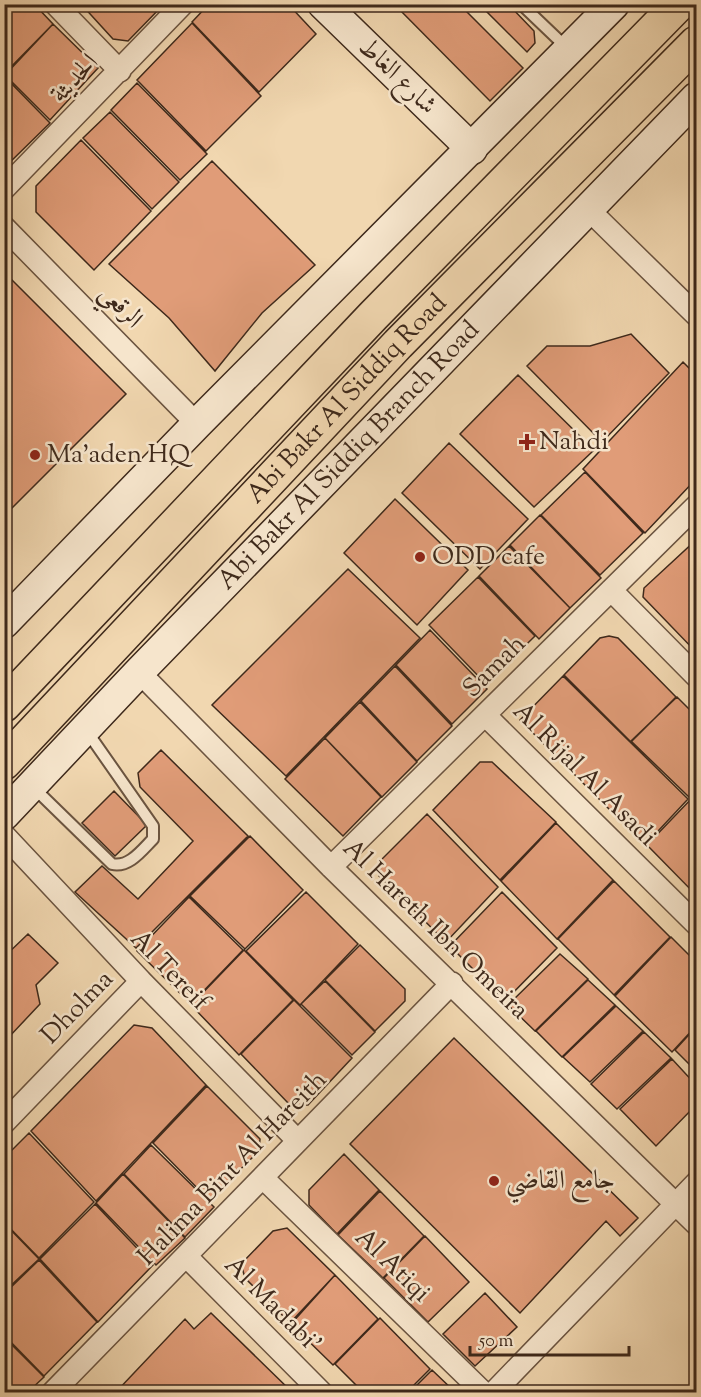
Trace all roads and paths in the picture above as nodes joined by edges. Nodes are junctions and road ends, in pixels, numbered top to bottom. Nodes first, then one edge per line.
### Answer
1 (55, 4) edge
2 (183, 4) edge
3 (323, 4) edge
4 (521, 4) edge
5 (614, 4) edge
6 (679, 4) edge
7 (696, 44) edge
8 (568, 49) junction
9 (120, 71) junction
10 (696, 98) edge
11 (472, 149) junction
12 (4, 189) edge
13 (587, 208) junction
14 (4, 227) edge
15 (696, 315) edge
16 (197, 424) junction
17 (696, 506) edge
18 (611, 590) junction
19 (4, 623) edge
20 (139, 672) junction
21 (696, 676) edge
22 (4, 705) edge
23 (485, 715) junction
24 (85, 728) junction
25 (4, 763) edge
26 (32, 786) junction
27 (4, 815) edge
28 (4, 835) edge
29 (330, 867) junction
30 (696, 924) edge
31 (141, 981) junction
32 (452, 983) junction
33 (4, 1123) edge
34 (298, 1141) junction
35 (262, 1178) junction
36 (696, 1183) edge
37 (676, 1204) junction
38 (696, 1224) edge
39 (186, 1256) junction
40 (53, 1392) edge
41 (321, 1392) edge
42 (483, 1392) edge
43 (494, 1392) edge

1 - 9 street
2 - 9 street, الحديثة
3 - 11 street, شارع الغاط
4 - 8 lane
5 - 8 street
6 - 22 main road, Abi Bakr Al Siddiq Road
7 - 25 main road, Abi Bakr Al Siddiq Road
8 - 11 street
9 - 12 street, الحديثة
10 - 13 street, Abi Bakr Al Siddiq Branch Road
11 - 16 street
13 - 15 street
13 - 20 street, Abi Bakr Al Siddiq Branch Road
14 - 16 street, الرقعي
16 - 19 street
17 - 18 street, Samah
18 - 21 street
18 - 23 street, Samah
20 - 24 street, Abi Bakr Al Siddiq Branch Road
20 - 29 street, Al Hareth Ibn Omeira
23 - 29 street, Samah
23 - 30 street, Al Rijal Al Asadi
24 - 26 street, Abi Bakr Al Siddiq Branch Road
24 - 26 lane
26 - 27 street, Abi Bakr Al Siddiq Branch Road
28 - 31 street, Al Tereif
29 - 32 street, Al Hareth Ibn Omeira
31 - 33 street, Dholma
31 - 34 street, Al Tereif
32 - 34 street, Halima Bint Al Hareith
32 - 37 street, Al Hareth Ibn Omeira
34 - 35 street, Halima Bint Al Hareith
35 - 39 street, Halima Bint Al Hareith
35 - 42 street, Al Atiqi
36 - 37 street
37 - 38 street, Al Hareth Ibn Omeira
37 - 43 street
39 - 40 street, Halima Bint Al Hareith
39 - 41 street, Al Madabi'

